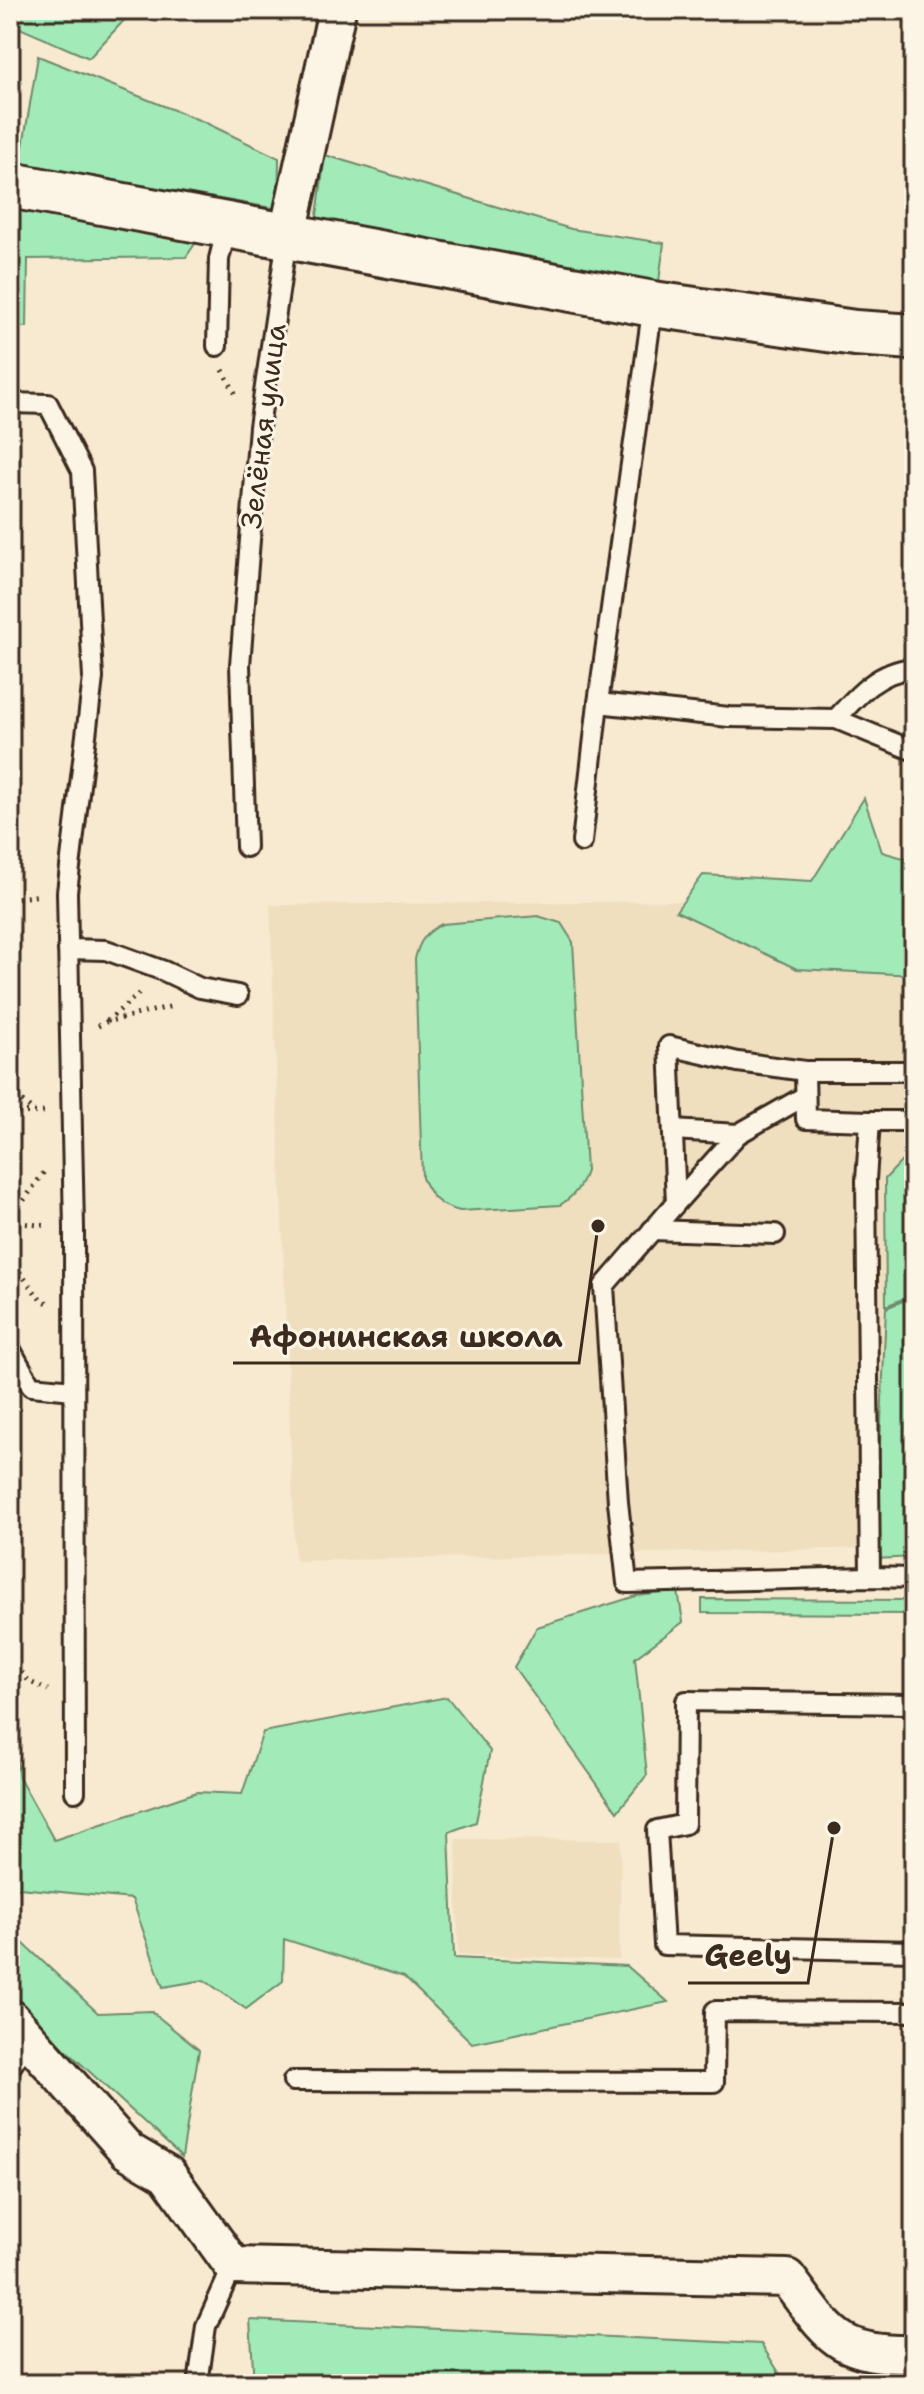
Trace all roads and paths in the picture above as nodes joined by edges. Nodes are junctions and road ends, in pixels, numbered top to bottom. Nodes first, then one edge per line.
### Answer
1 (337, 10) edge
2 (10, 185) edge
3 (227, 227) junction
4 (287, 238) junction
5 (653, 304) junction
6 (914, 337) edge
7 (217, 346) dead end
8 (10, 403) edge
9 (914, 668) edge
10 (598, 703) junction
11 (836, 719) junction
12 (914, 751) edge
13 (582, 842) dead end
14 (246, 847) dead end
15 (68, 949) junction
16 (164, 971) junction
17 (200, 988) junction
18 (238, 995) dead end
19 (106, 1022) junction
20 (70, 1042) junction
21 (805, 1071) junction
22 (914, 1071) edge
23 (10, 1091) edge
24 (805, 1096) junction
25 (71, 1111) junction
26 (35, 1112) junction
27 (10, 1113) edge
28 (870, 1121) junction
29 (914, 1121) edge
30 (673, 1130) junction
31 (72, 1133) junction
32 (738, 1134) junction
33 (676, 1203) junction
34 (10, 1221) edge
35 (74, 1228) junction
36 (652, 1230) junction
37 (775, 1234) dead end
38 (10, 1259) edge
39 (74, 1316) junction
40 (10, 1348) edge
41 (74, 1390) junction
42 (870, 1577) junction
43 (914, 1578) edge
44 (10, 1661) edge
45 (75, 1703) junction
46 (914, 1704) edge
47 (75, 1792) dead end
48 (914, 1951) edge
49 (914, 2012) edge
50 (16, 2042) edge
51 (293, 2081) dead end
52 (233, 2266) junction
53 (914, 2354) edge
54 (198, 2384) edge

1 - 4 street, Зелёная улица
2 - 3 street
3 - 4 street
3 - 7 lane
4 - 5 street
4 - 14 lane, Зелёная улица
5 - 6 street
5 - 10 lane
8 - 15 lane
9 - 11 lane
10 - 11 lane
10 - 13 lane
11 - 12 lane
15 - 16 lane
15 - 20 lane
16 - 17 lane
16 - 19 path
17 - 18 lane
17 - 19 path
19 - 20 path
20 - 25 lane
21 - 22 lane
21 - 24 lane
21 - 30 lane
23 - 26 path
24 - 28 lane
24 - 32 lane
25 - 26 path
25 - 31 lane
26 - 27 path
28 - 29 lane
28 - 42 lane
30 - 32 lane
30 - 33 lane
31 - 34 path
31 - 35 lane
32 - 33 lane
33 - 36 lane
34 - 35 path
35 - 39 lane
36 - 37 lane
36 - 42 lane
38 - 39 path
39 - 41 lane
40 - 41 lane
41 - 45 lane
42 - 43 lane
44 - 45 path
45 - 47 lane
46 - 48 lane
49 - 51 lane
50 - 52 street
52 - 53 street
52 - 54 lane

